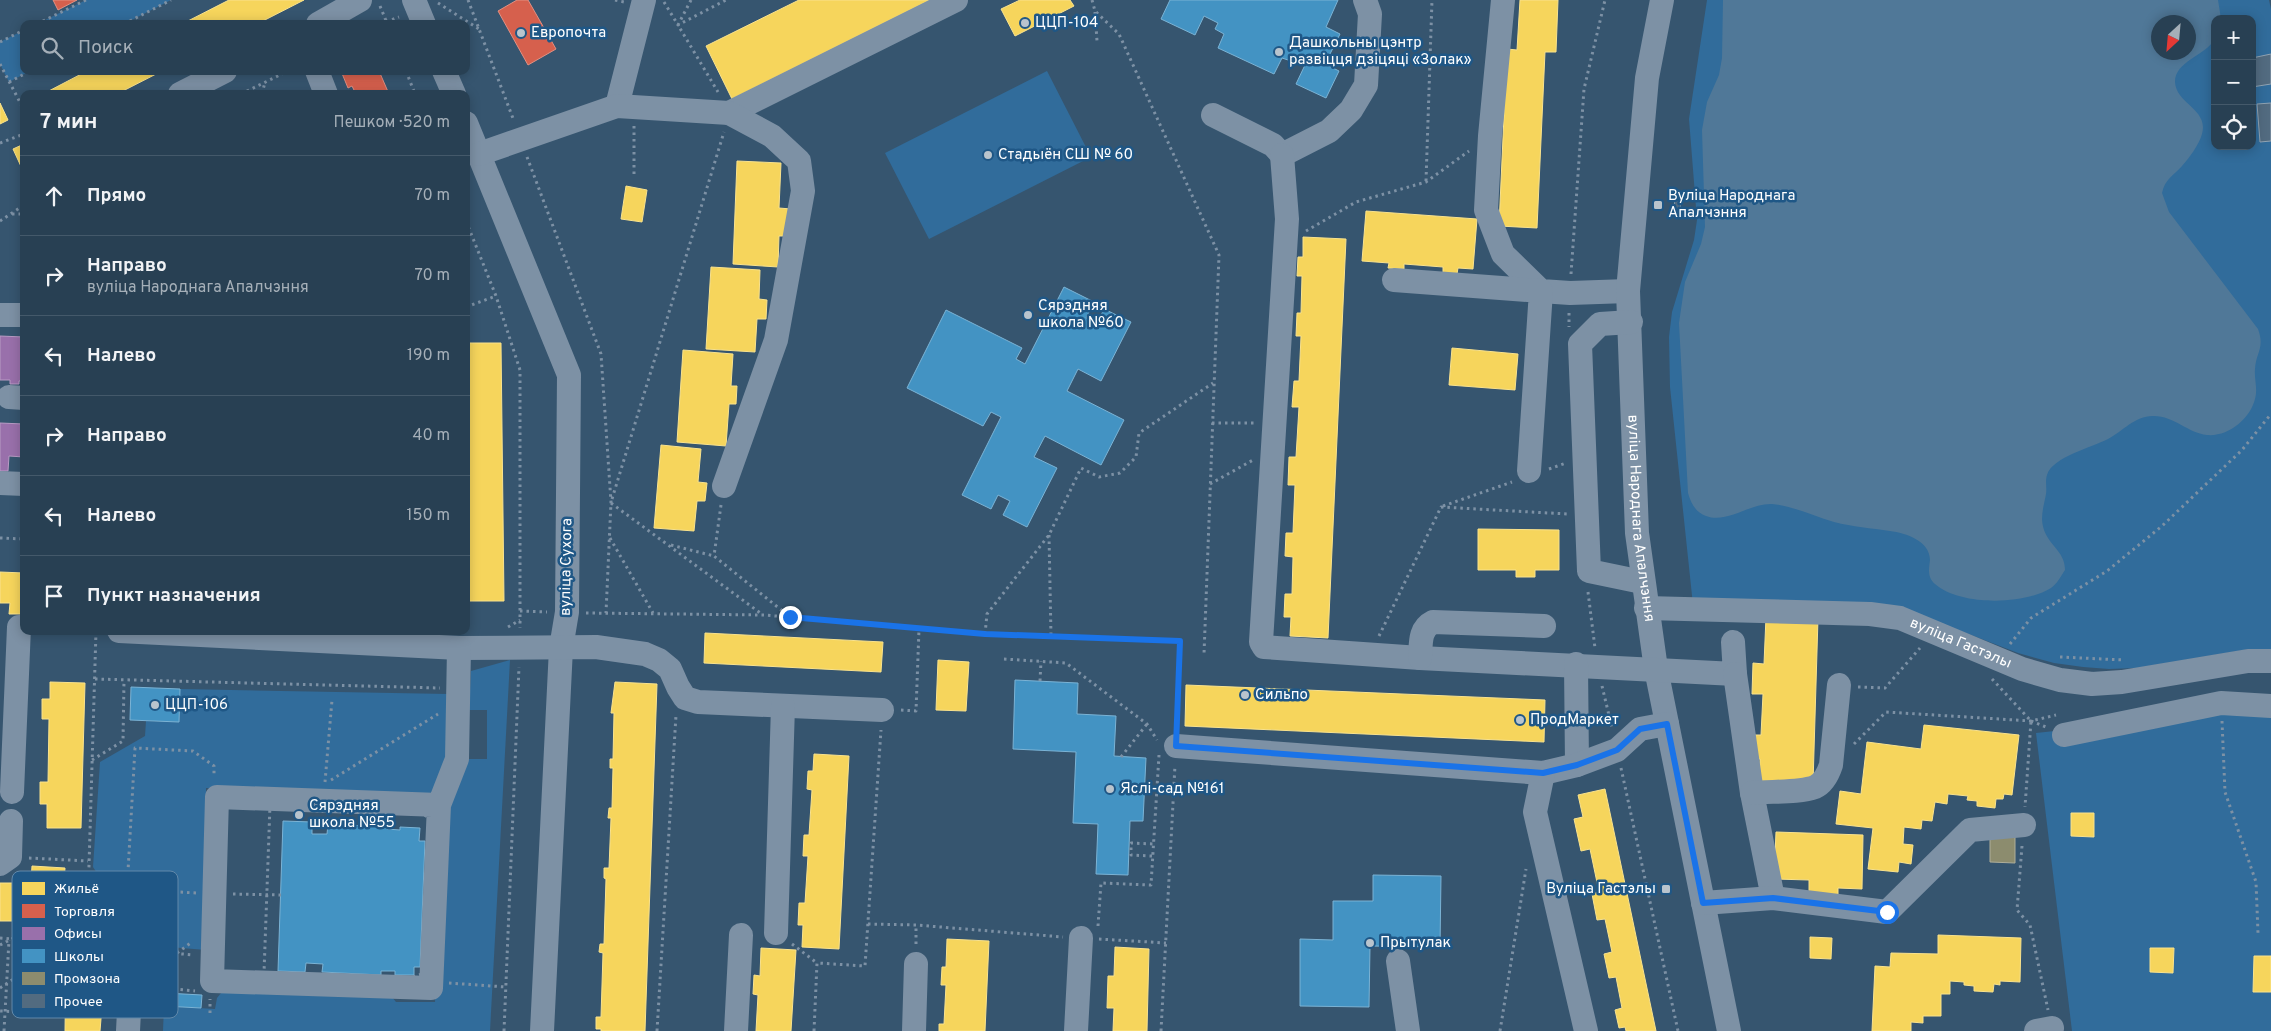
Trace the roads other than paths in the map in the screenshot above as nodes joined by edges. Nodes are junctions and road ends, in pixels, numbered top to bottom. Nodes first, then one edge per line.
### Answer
1 (360, 0) edge
2 (644, 0) edge
3 (956, 0) edge
4 (1365, 0) edge
5 (1503, 0) edge
6 (1662, 0) edge
7 (425, 1) edge
8 (325, 20) edge
9 (424, 20) edge
10 (217, 75) edge
11 (319, 75) edge
12 (446, 75) edge
13 (188, 90) edge
14 (324, 90) edge
15 (452, 90) edge
16 (626, 107) junction
17 (730, 113) junction
18 (1213, 115) dead end
19 (470, 133) edge
20 (479, 154) junction
21 (1282, 155) junction
22 (1394, 280) dead end
23 (1541, 291) junction
24 (1628, 291) junction
25 (0, 315) edge
26 (20, 315) edge
27 (1631, 322) junction
28 (1529, 474) road end
29 (0, 483) edge
30 (20, 484) edge
31 (724, 486) road end
32 (1642, 582) junction
33 (1646, 608) junction
34 (14, 626) edge
35 (1544, 626) dead end
36 (238, 635) edge
37 (445, 642) edge
38 (1733, 642) dead end
39 (561, 648) junction
40 (1420, 658) junction
41 (2271, 661) edge
42 (1576, 664) junction
43 (1656, 669) junction
44 (1735, 674) junction
45 (1839, 685) road end
46 (783, 706) junction
47 (2271, 706) edge
48 (882, 710) road end
49 (1667, 724) junction
50 (2064, 735) dead end
51 (1165, 748) road end
52 (1577, 765) junction
53 (1543, 773) junction
54 (12, 792) dead end
55 (1752, 793) junction
56 (439, 805) junction
57 (12, 821) dead end
58 (2024, 826) dead end
59 (9, 859) edge
60 (1773, 898) junction
61 (1703, 903) junction
62 (776, 933) road end
63 (1090, 933) road end
64 (741, 935) dead end
65 (1398, 961) dead end
66 (916, 964) dead end
67 (542, 1031) edge
68 (736, 1031) edge
69 (914, 1031) edge
70 (1076, 1031) edge
71 (1408, 1031) edge
72 (1586, 1031) edge
73 (1729, 1031) edge

1 - 8 street
2 - 16 street
3 - 17 street
4 - 21 street
5 - 23 street
6 - 24 street, вуліца Народнага Апалчэння
7 - 9 street
10 - 13 street
11 - 14 street
12 - 15 street
16 - 17 street
16 - 20 street
17 - 31 street
18 - 21 street
19 - 20 street, вуліца Сухога
20 - 39 street, вуліца Сухога
21 - 40 street
22 - 23 street
23 - 24 street
23 - 28 street
24 - 27 street, вуліца Народнага Апалчэння
25 - 26 street
27 - 32 street, вуліца Народнага Апалчэння
27 - 32 street
29 - 30 street
32 - 33 street, вуліца Народнага Апалчэння
33 - 41 street, вуліца Гастэлы
33 - 43 street, вуліца Народнага Апалчэння
34 - 54 street
35 - 40 street
36 - 37 street
37 - 39 street
37 - 56 street
38 - 44 street
39 - 46 street
39 - 67 street, вуліца Сухога
40 - 42 street
42 - 43 street
42 - 52 street
43 - 44 street
43 - 49 street, вуліца Народнага Апалчэння
44 - 55 street
45 - 55 street
46 - 48 street
46 - 62 street
47 - 50 street
49 - 52 street
49 - 61 street, вуліца Народнага Апалчэння
51 - 53 street
52 - 53 street
53 - 72 street
55 - 60 street
56 - 56 street
57 - 59 street
58 - 60 street
60 - 61 street
61 - 73 street, вуліца Народнага Апалчэння
63 - 70 street
64 - 68 street
65 - 71 street
66 - 69 street

